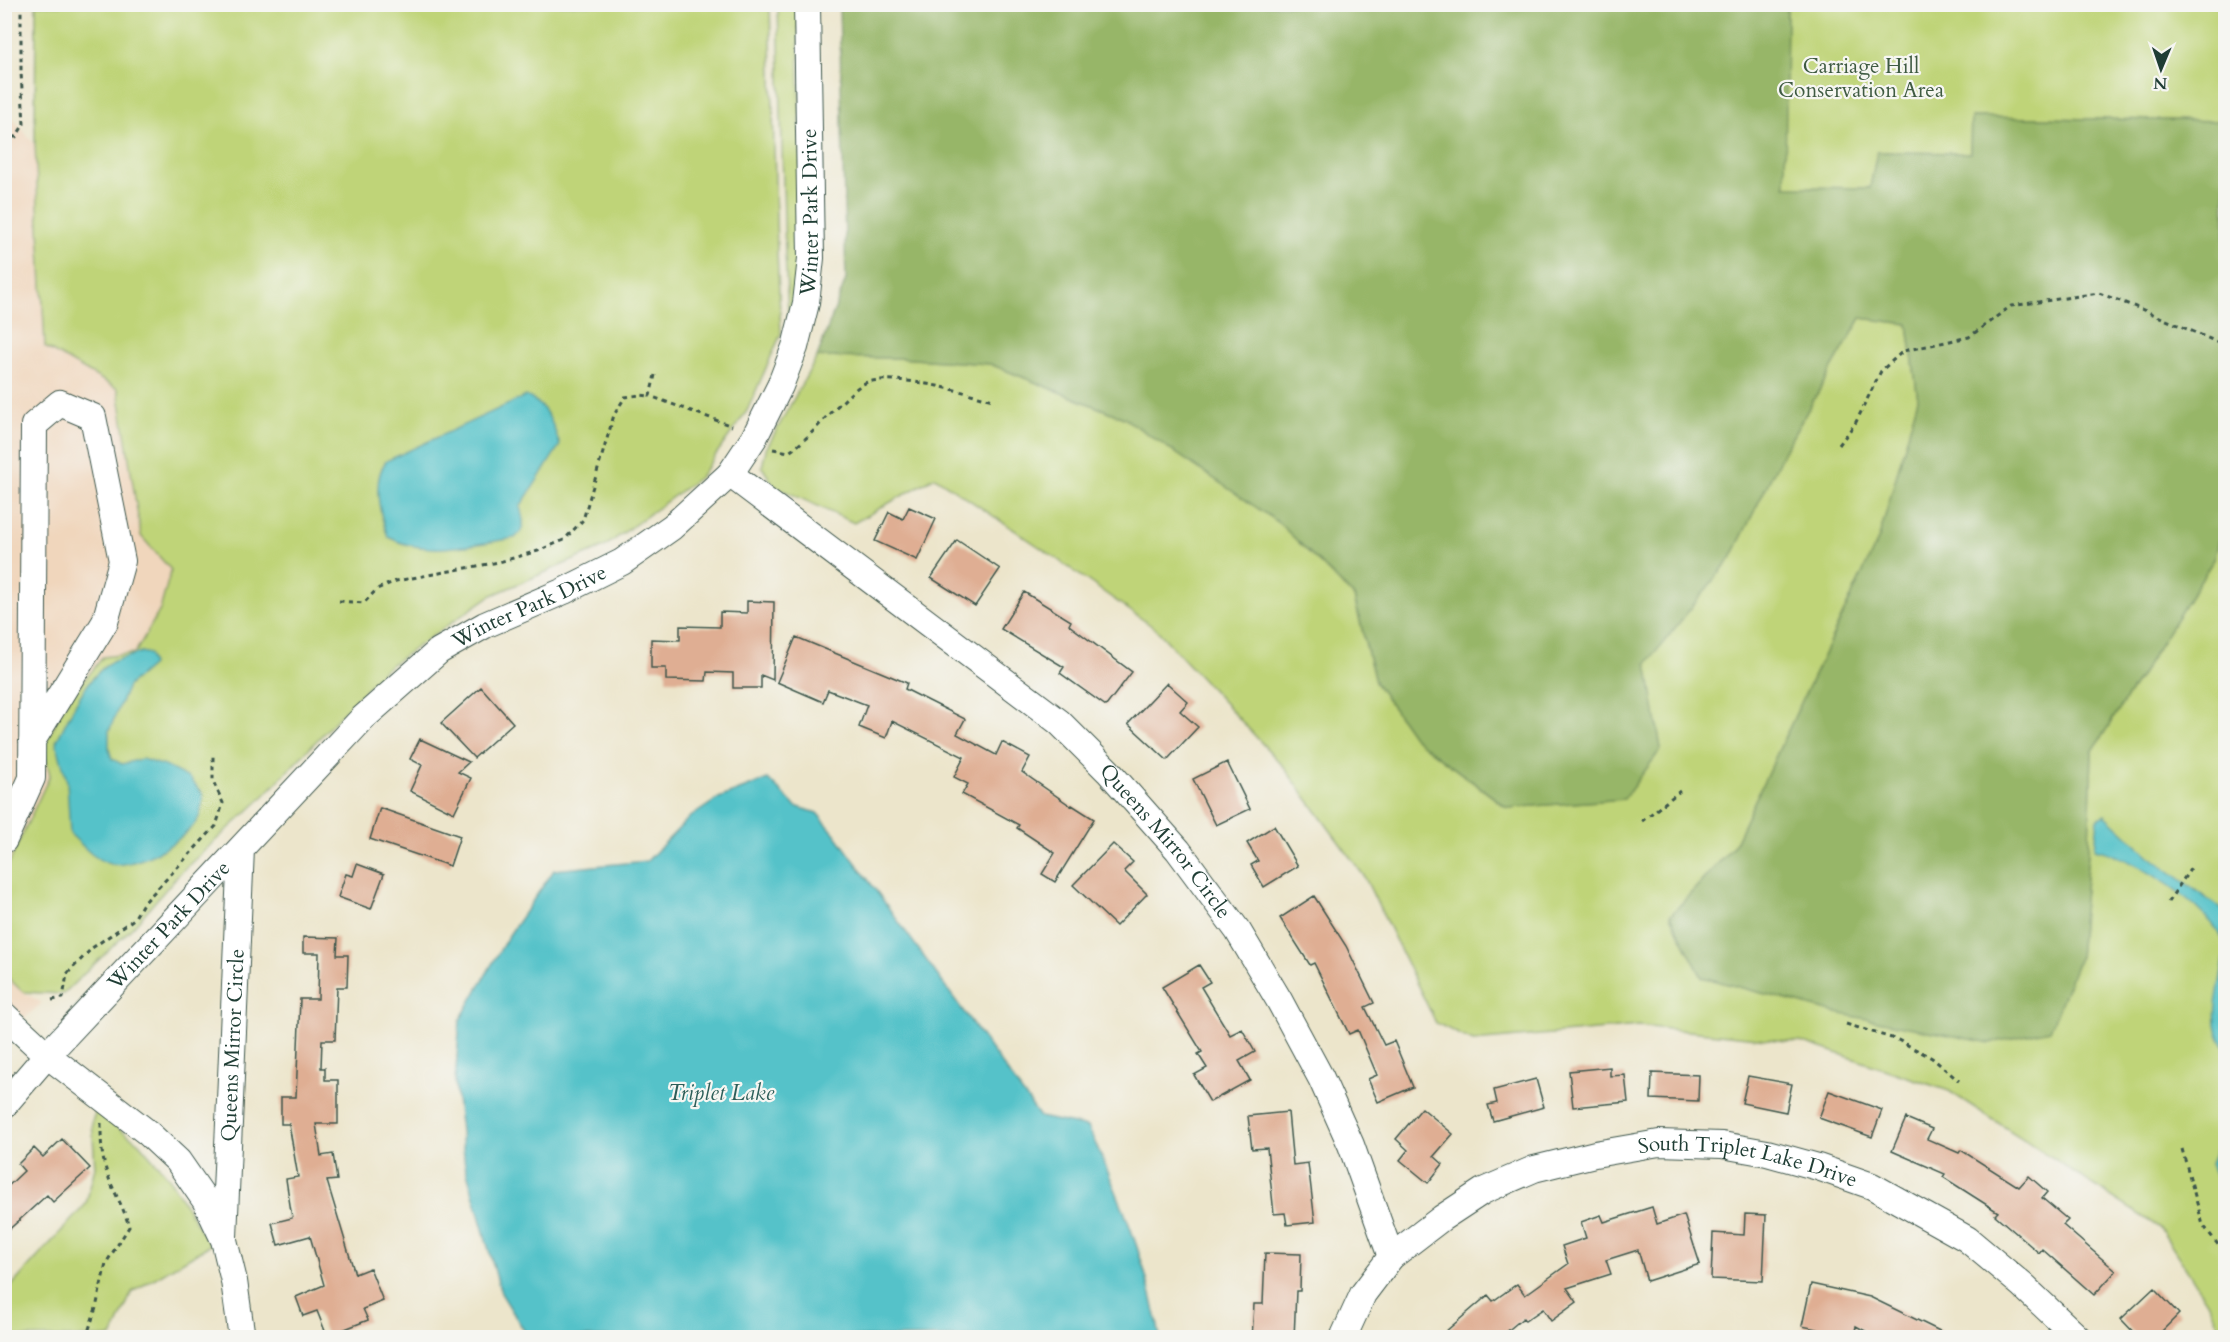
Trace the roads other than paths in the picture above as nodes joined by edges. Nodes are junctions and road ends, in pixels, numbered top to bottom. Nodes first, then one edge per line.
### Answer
1 (807, 4) edge
2 (730, 474) junction
3 (32, 741) junction
4 (4, 840) edge
5 (241, 849) junction
6 (4, 1015) edge
7 (47, 1055) junction
8 (4, 1105) edge
9 (224, 1240) junction
10 (1391, 1257) junction
11 (242, 1338) edge
12 (1343, 1338) edge
13 (2078, 1338) edge

1 - 2 street, Winter Park Drive
2 - 5 street, Winter Park Drive
2 - 10 street, Queens Mirror Circle
3 - 3 street
3 - 4 street
5 - 7 street, Winter Park Drive
5 - 9 street, Queens Mirror Circle
6 - 7 street, Queens Mirror Circle
7 - 8 street, Winter Park Drive
7 - 9 street, Queens Mirror Circle
9 - 11 street, Queens Mirror Circle
10 - 12 street
10 - 13 street, South Triplet Lake Drive

